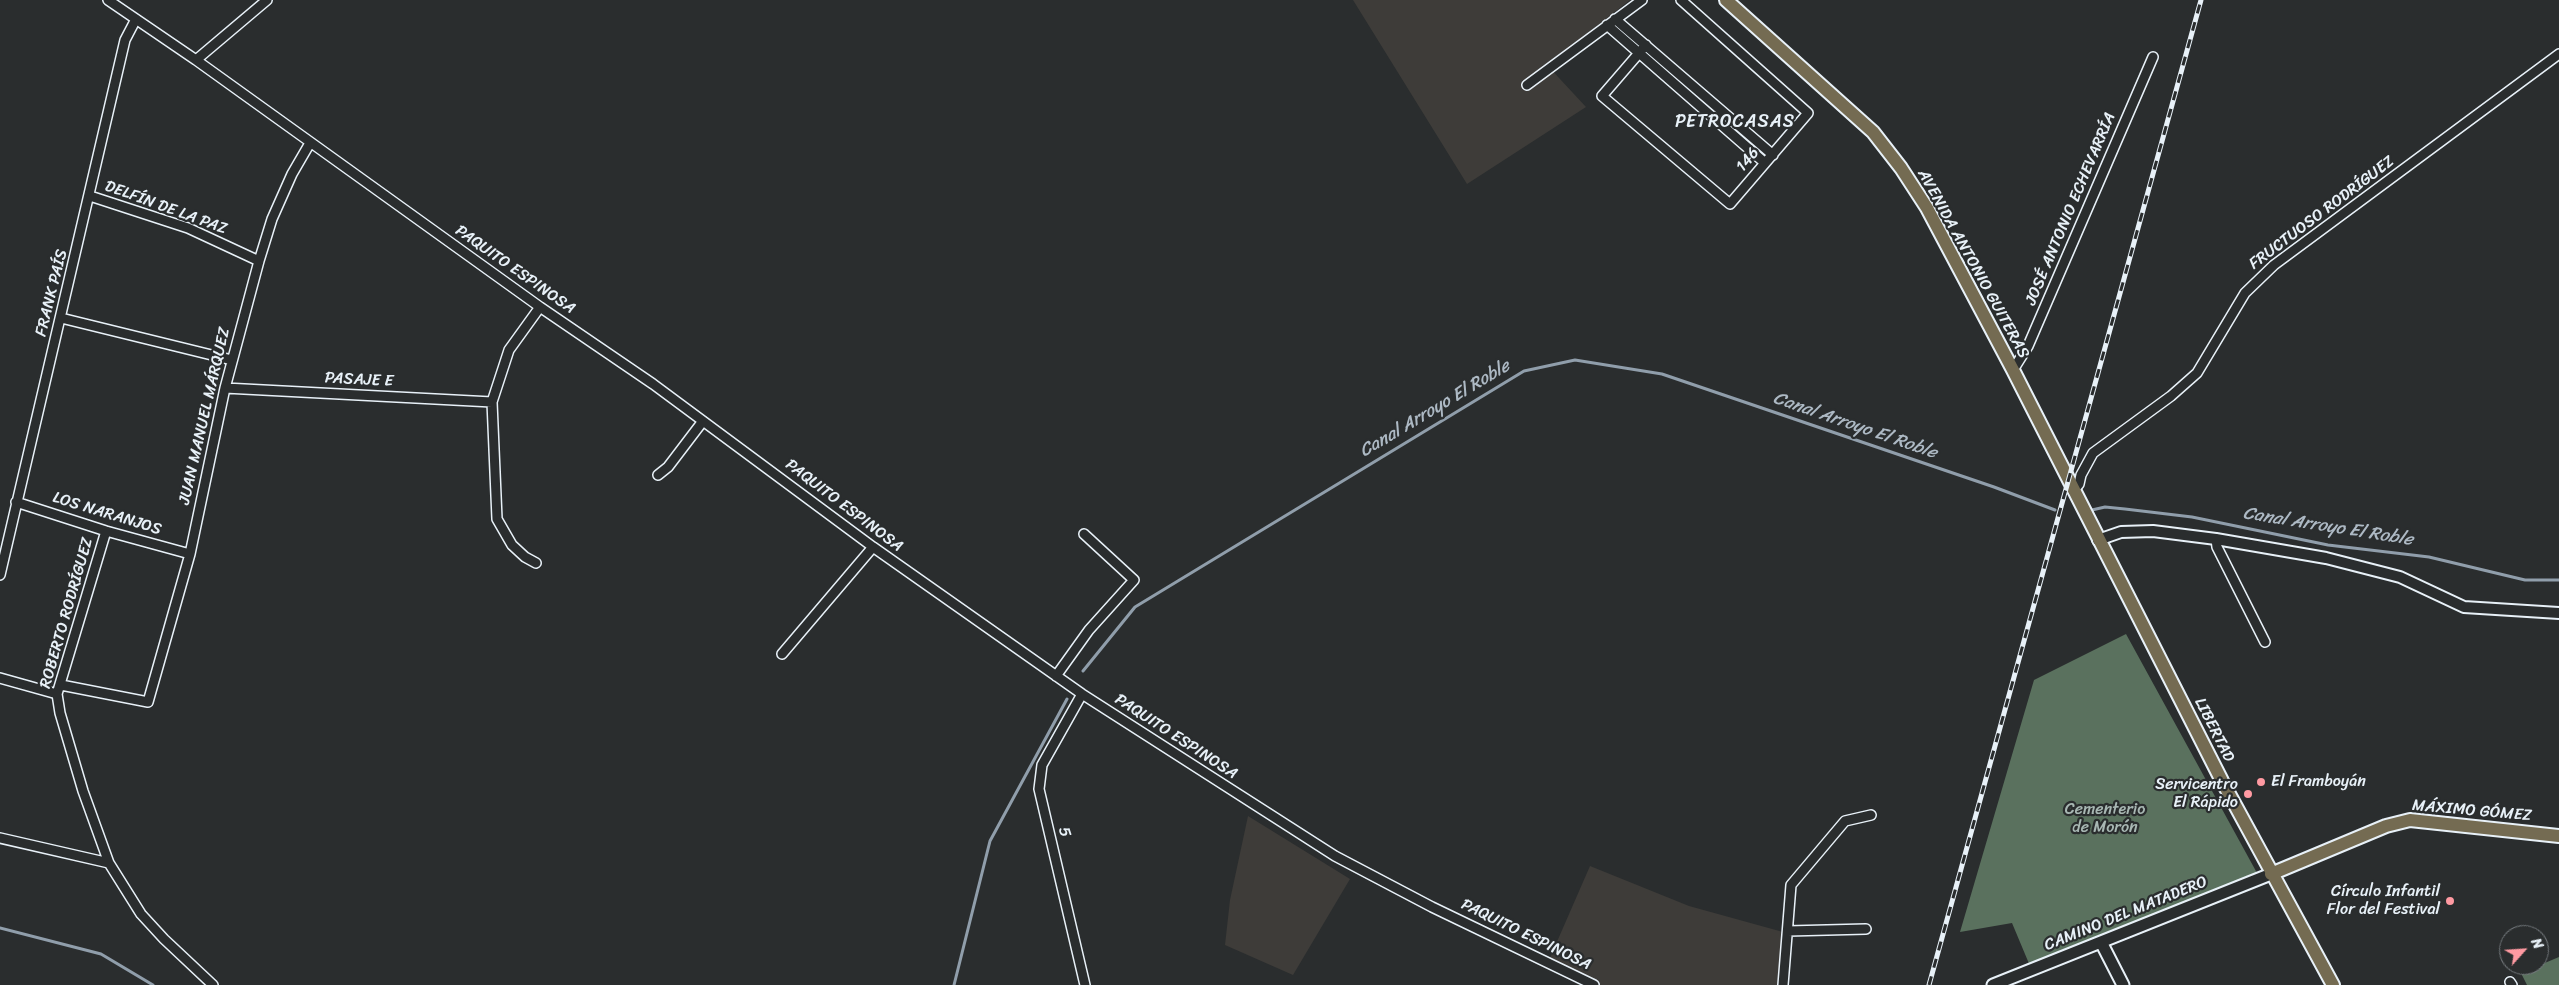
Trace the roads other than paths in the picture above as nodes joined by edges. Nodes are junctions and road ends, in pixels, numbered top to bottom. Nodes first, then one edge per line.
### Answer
1 (108, 0) edge
2 (267, 0) edge
3 (1642, 0) edge
4 (1682, 0) edge
5 (1726, 0) edge
6 (136, 19) junction
7 (1615, 19) junction
8 (1607, 25) junction
9 (1646, 45) junction
10 (1639, 54) junction
11 (2559, 54) edge
12 (2153, 57) dead end
13 (196, 60) junction
14 (1527, 85) dead end
15 (310, 144) junction
16 (1773, 155) junction
17 (1765, 163) junction
18 (90, 196) junction
19 (259, 260) junction
20 (540, 307) junction
21 (61, 318) junction
22 (232, 360) junction
23 (2013, 370) junction
24 (225, 388) junction
25 (492, 402) junction
26 (702, 421) junction
27 (658, 475) dead end
28 (2073, 491) junction
29 (16, 502) junction
30 (106, 531) junction
31 (1084, 534) dead end
32 (2216, 539) junction
33 (2098, 540) junction
34 (873, 547) junction
35 (190, 554) junction
36 (536, 563) dead end
37 (0, 575) edge
38 (2559, 613) edge
39 (2265, 642) dead end
40 (782, 654) dead end
41 (1056, 676) junction
42 (0, 678) edge
43 (60, 685) junction
44 (57, 694) junction
45 (1082, 694) junction
46 (1872, 815) dead end
47 (2559, 836) edge
48 (0, 838) edge
49 (109, 863) junction
50 (2271, 874) junction
51 (1866, 929) dead end
52 (1788, 931) junction
53 (2101, 942) junction
54 (214, 985) edge
55 (1085, 985) edge
56 (1594, 985) edge
57 (1783, 985) edge
58 (1993, 985) edge
59 (2123, 985) edge
60 (2333, 985) edge

1 - 6 street, PAQUITO ESPINOSA
2 - 13 street
3 - 7 street
4 - 16 street, 146
5 - 23 main road, AVENIDA ANTONIO GUITERAS
6 - 13 street, PAQUITO ESPINOSA
6 - 18 street, FRANK PAÍS
7 - 8 street
7 - 9 street
8 - 10 street
8 - 14 street
9 - 10 street
9 - 16 street
10 - 17 street
10 - 17 street, 146
11 - 28 street, FRUCTUOSO RODRÍGUEZ
12 - 23 street, JOSÉ ANTONIO ECHEVARRÍA
13 - 15 street, PAQUITO ESPINOSA
15 - 19 street, JUAN MANUEL MÁRQUEZ
15 - 20 street, PAQUITO ESPINOSA
16 - 17 street, 146
18 - 19 street, DELFÍN DE LA PAZ
18 - 21 street, FRANK PAÍS
19 - 22 street, JUAN MANUEL MÁRQUEZ
20 - 25 street
20 - 26 street, PAQUITO ESPINOSA
21 - 22 street
21 - 29 street, FRANK PAÍS
22 - 24 street, JUAN MANUEL MÁRQUEZ
23 - 28 main road, AVENIDA ANTONIO GUITERAS
24 - 25 street, PASAJE E
24 - 35 street, JUAN MANUEL MÁRQUEZ
25 - 36 street
26 - 27 street
26 - 34 street, PAQUITO ESPINOSA
28 - 33 main road, AVENIDA ANTONIO GUITERAS
29 - 30 street, LOS NARANJOS
29 - 37 street, FRANK PAÍS
30 - 35 street, LOS NARANJOS
30 - 43 street, ROBERTO RODRÍGUEZ
31 - 41 street
32 - 33 street
32 - 38 street
32 - 39 street
33 - 50 main road, LIBERTAD
34 - 40 street
34 - 41 street, PAQUITO ESPINOSA
35 - 43 street, JUAN MANUEL MÁRQUEZ
41 - 45 street, PAQUITO ESPINOSA
42 - 44 street
43 - 44 street, ROBERTO RODRÍGUEZ
44 - 49 street, ROBERTO RODRÍGUEZ
45 - 55 street, 5
45 - 56 street, PAQUITO ESPINOSA
46 - 52 street
47 - 50 main road, MÁXIMO GÓMEZ
48 - 49 street
49 - 54 street, ROBERTO RODRÍGUEZ
50 - 53 main road, CAMINO DEL MATADERO
50 - 60 main road, LIBERTAD
51 - 52 street
52 - 57 street
53 - 58 main road, CAMINO DEL MATADERO
53 - 59 main road

